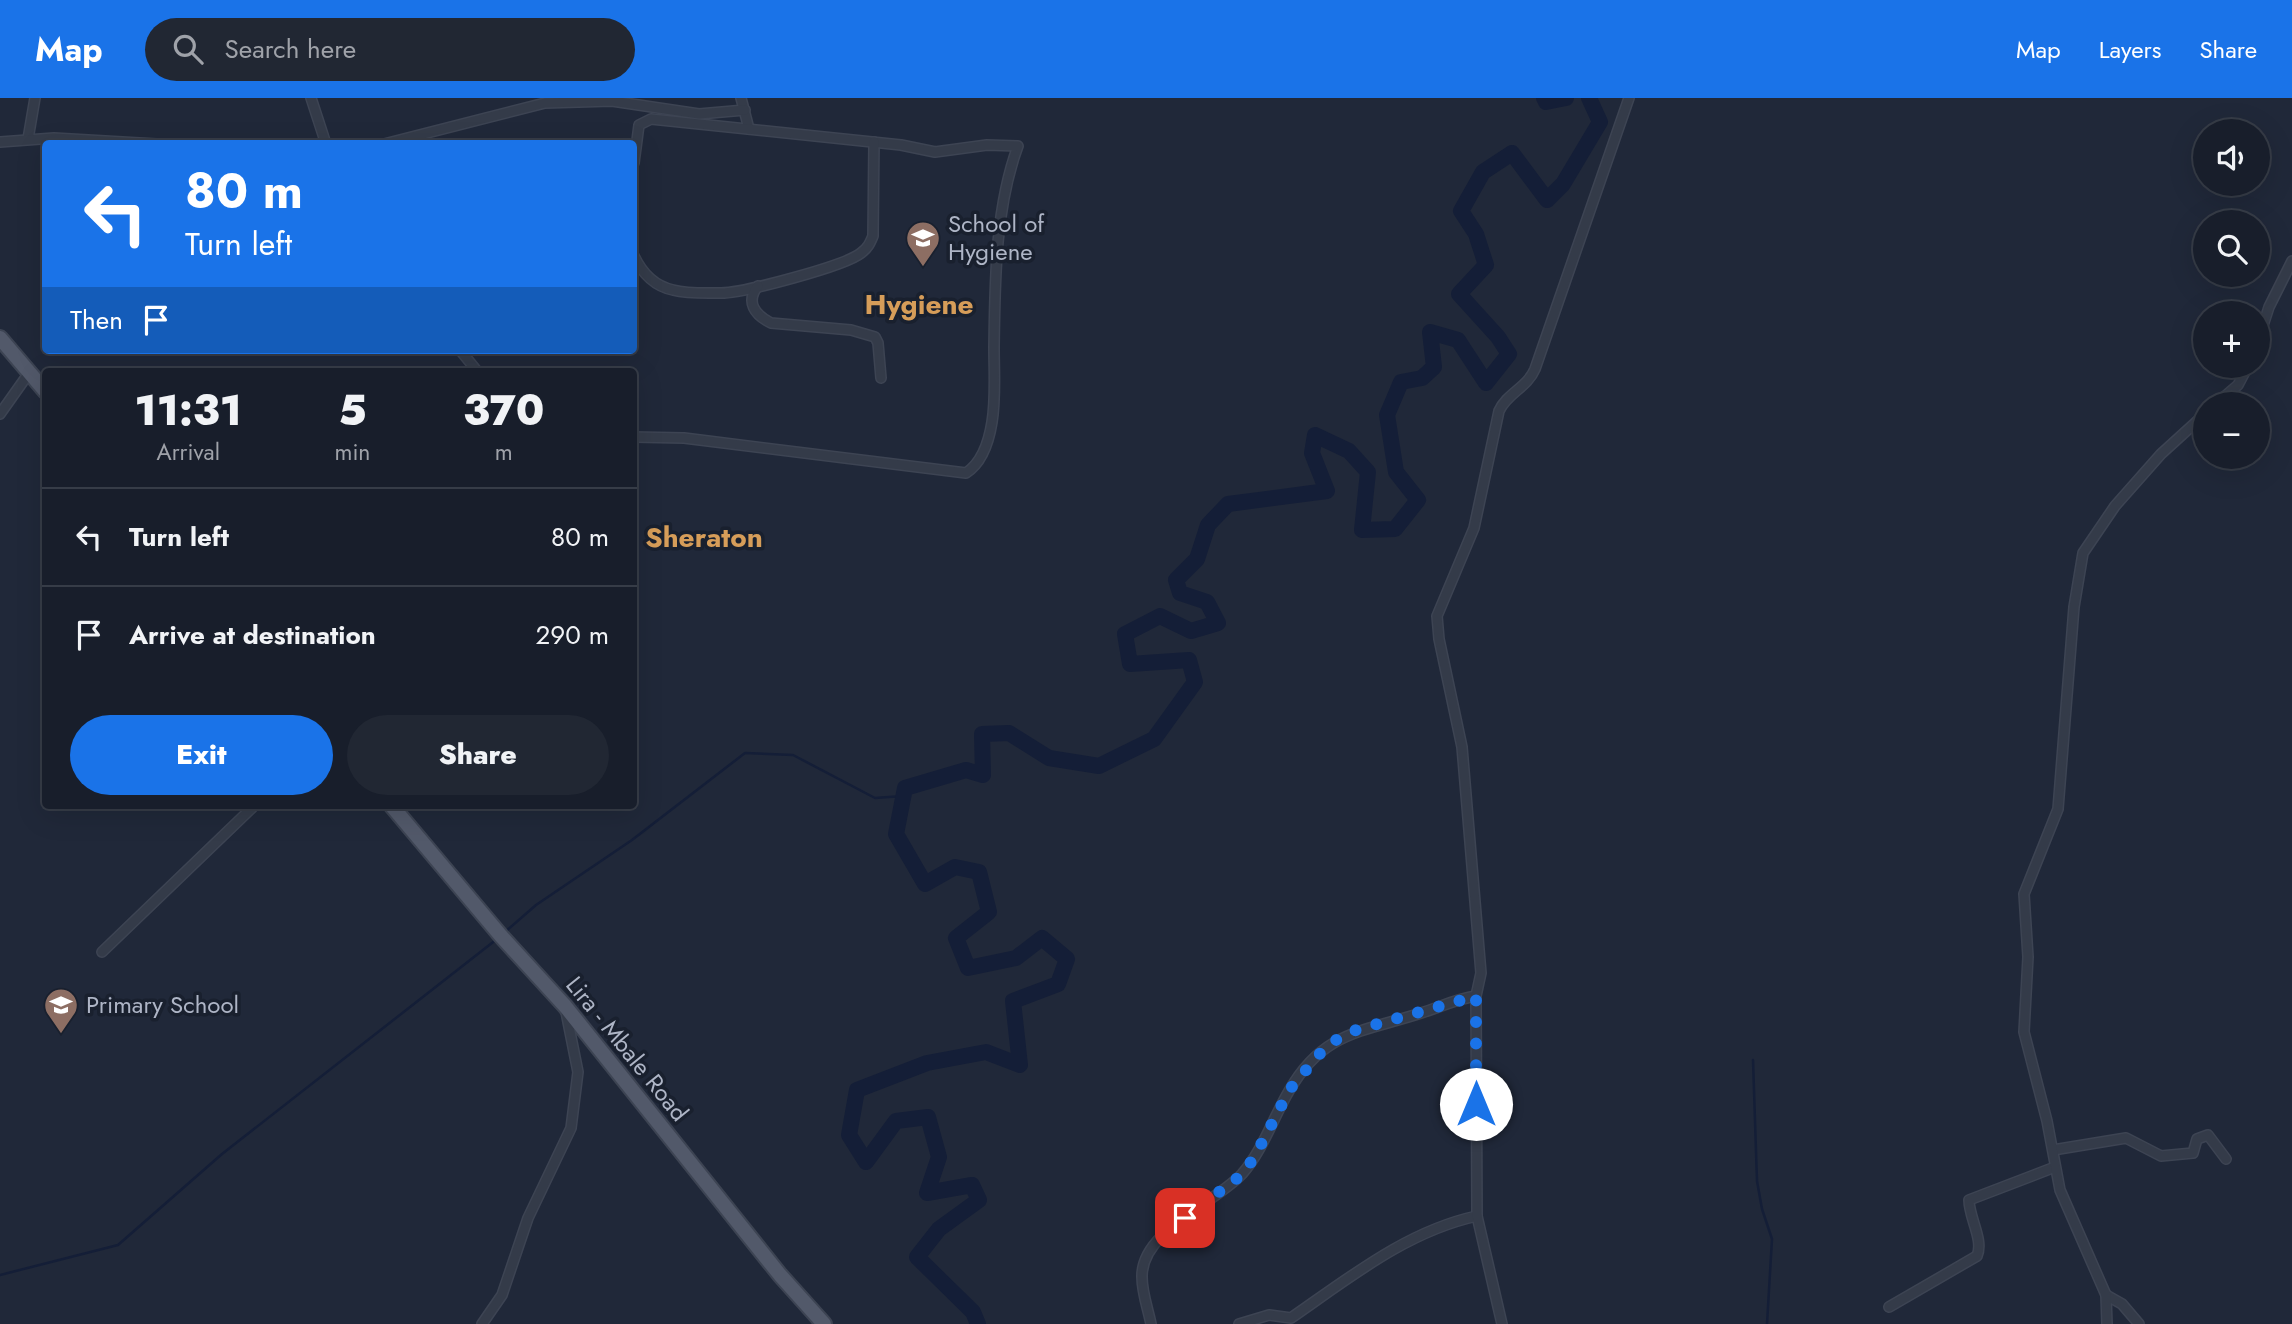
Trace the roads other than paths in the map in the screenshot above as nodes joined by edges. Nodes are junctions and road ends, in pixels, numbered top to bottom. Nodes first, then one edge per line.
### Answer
1 (35, 98) edge
2 (311, 98) edge
3 (741, 98) edge
4 (1629, 98) edge
5 (745, 110) junction
6 (749, 130) junction
7 (28, 139) junction
8 (54, 140) edge
9 (325, 140) edge
10 (400, 140) edge
11 (636, 140) edge
12 (0, 142) edge
13 (874, 142) junction
14 (637, 261) edge
15 (2292, 261) edge
16 (758, 286) junction
17 (2270, 305) edge
18 (0, 338) edge
19 (463, 354) edge
20 (475, 368) edge
21 (29, 373) junction
22 (881, 378) dead end
23 (2241, 378) edge
24 (42, 388) edge
25 (2229, 392) edge
26 (0, 414) edge
27 (2193, 425) edge
28 (637, 437) edge
29 (251, 809) edge
30 (394, 809) edge
31 (102, 952) dead end
32 (1476, 996) junction
33 (565, 1006) junction
34 (2053, 1150) junction
35 (2226, 1159) dead end
36 (2055, 1167) junction
37 (1477, 1216) junction
38 (2106, 1295) junction
39 (1889, 1307) dead end
40 (482, 1324) edge
41 (824, 1324) edge
42 (1151, 1324) edge
43 (1239, 1324) edge
44 (1502, 1324) edge
45 (2107, 1324) edge
46 (2139, 1324) edge

1 - 7 street
2 - 9 street
3 - 5 street
4 - 32 street
5 - 6 street
5 - 10 street
6 - 11 street
6 - 13 street
7 - 8 street
7 - 12 street
13 - 16 street
13 - 28 street
14 - 16 street
15 - 17 street
16 - 22 street
18 - 21 main road
19 - 20 street
21 - 24 main road
21 - 26 street
23 - 25 street
27 - 34 street
29 - 31 street
30 - 33 main road, Lira - Mbale Road
32 - 37 street
32 - 42 street
33 - 40 street
33 - 41 main road, Lira - Mbale Road
34 - 35 street
34 - 36 street
36 - 38 street
36 - 39 street
37 - 43 street
37 - 44 street
38 - 45 street
38 - 46 street

